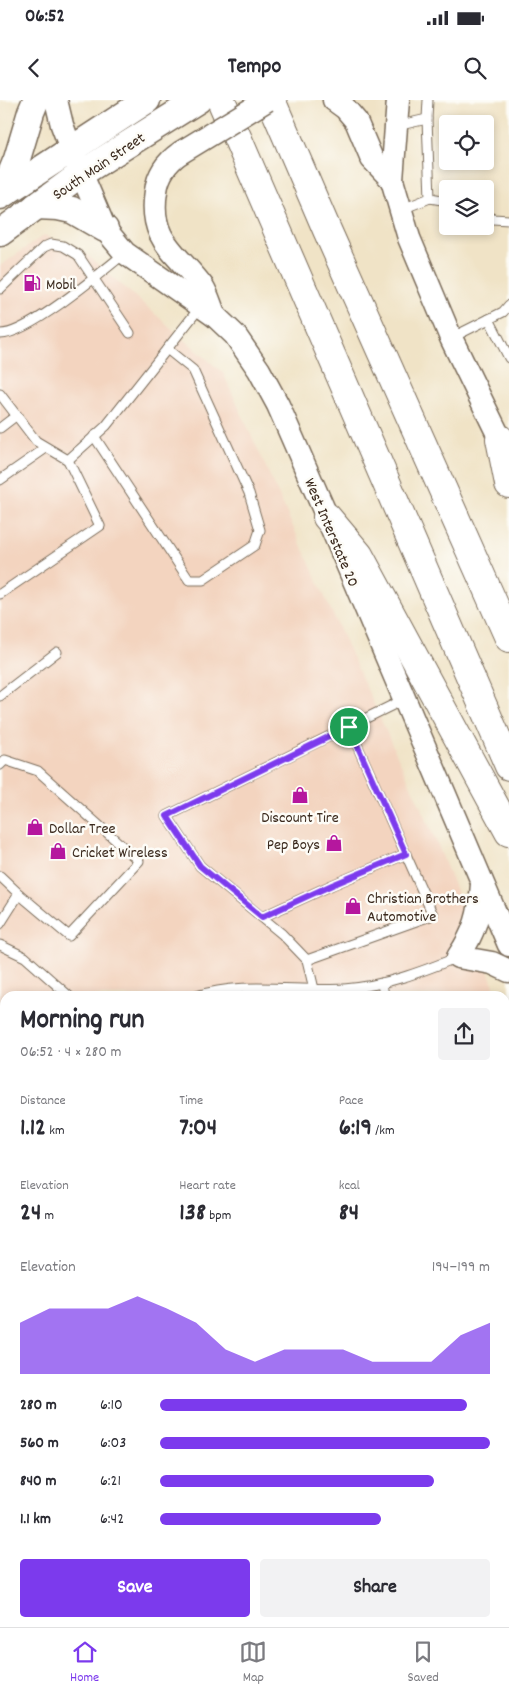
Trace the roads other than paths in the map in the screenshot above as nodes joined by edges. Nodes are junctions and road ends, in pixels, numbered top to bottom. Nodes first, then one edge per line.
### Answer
1 (36, 100) edge
2 (56, 100) edge
3 (147, 100) edge
4 (198, 100) edge
5 (221, 100) edge
6 (266, 100) edge
7 (271, 100) edge
8 (334, 100) edge
9 (398, 100) edge
10 (428, 100) edge
11 (427, 118) junction
12 (395, 126) junction
13 (71, 149) junction
14 (82, 173) junction
15 (392, 180) junction
16 (1, 194) edge
17 (430, 198) junction
18 (439, 200) edge
19 (36, 206) junction
20 (400, 210) junction
21 (494, 219) edge
22 (509, 220) edge
23 (105, 229) junction
24 (0, 233) edge
25 (125, 253) junction
26 (94, 279) junction
27 (0, 289) edge
28 (509, 305) edge
29 (208, 311) junction
30 (490, 319) junction
31 (0, 334) edge
32 (130, 334) dead end
33 (451, 338) junction
34 (167, 349) junction
35 (509, 358) edge
36 (0, 394) edge
37 (17, 415) junction
38 (0, 428) edge
39 (94, 436) junction
40 (46, 448) junction
41 (505, 448) edge
42 (68, 460) junction
43 (0, 480) edge
44 (509, 484) edge
45 (327, 517) junction
46 (0, 594) edge
47 (509, 638) edge
48 (57, 652) dead end
49 (0, 696) edge
50 (404, 700) junction
51 (349, 727) junction
52 (0, 765) edge
53 (509, 766) edge
54 (509, 832) edge
55 (406, 854) junction
56 (0, 876) edge
57 (482, 883) junction
58 (19, 894) junction
59 (262, 917) junction
60 (0, 924) edge
61 (0, 945) edge
62 (509, 945) edge
63 (458, 957) junction
64 (307, 960) junction
65 (509, 971) edge
66 (382, 982) junction
67 (314, 989) junction
68 (63, 991) edge
69 (219, 991) edge
70 (383, 991) edge

1 - 16 main road
2 - 13 main road, West Interstate 20
3 - 13 main road, South Main Street
4 - 14 main road, South Main Street
5 - 53 highway
6 - 29 main road, bridge
7 - 47 highway
8 - 15 main road
9 - 12 main road
10 - 11 lane
11 - 12 lane
11 - 17 lane
12 - 15 main road
13 - 14 main road, West Interstate 20
13 - 16 main road, South Main Street
14 - 19 main road, South Main Street
14 - 23 main road, West Interstate 20
15 - 20 main road
17 - 18 lane
17 - 20 lane
19 - 23 main road
19 - 24 main road, South Main Street
20 - 33 main road
21 - 22 lane
23 - 25 main road, West Interstate 20
25 - 26 lane
25 - 29 main road, West Interstate 20
26 - 27 lane
26 - 31 lane
26 - 32 lane
28 - 30 lane
29 - 34 lane
29 - 45 main road, West Interstate 20
30 - 33 lane
30 - 35 lane
33 - 41 main road
34 - 39 lane
34 - 39 lane
36 - 37 lane
37 - 38 lane
37 - 40 lane
39 - 42 lane
40 - 42 lane
40 - 43 lane
41 - 44 highway
42 - 46 lane
45 - 50 main road, West Interstate 20
45 - 54 highway
48 - 49 lane
50 - 51 lane
50 - 57 main road, West Interstate 20
51 - 55 lane
51 - 59 lane
52 - 58 lane
55 - 59 lane
55 - 64 lane
56 - 58 lane
57 - 62 main road, West Interstate 20
57 - 63 main road
58 - 60 lane
59 - 64 lane
61 - 68 lane
63 - 65 main road
63 - 66 lane
64 - 67 lane
66 - 67 lane
66 - 70 lane
67 - 69 lane

